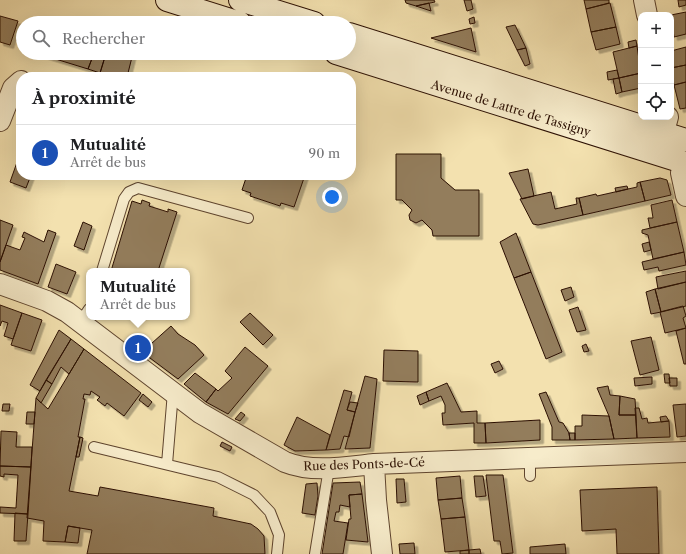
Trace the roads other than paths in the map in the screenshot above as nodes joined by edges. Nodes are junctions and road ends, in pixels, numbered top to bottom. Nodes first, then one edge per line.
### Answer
1 (167, 0) edge
2 (240, 0) edge
3 (644, 0) edge
4 (646, 12) edge
5 (218, 16) edge
6 (291, 16) edge
7 (356, 36) edge
8 (356, 59) edge
9 (16, 86) edge
10 (0, 121) edge
11 (666, 125) edge
12 (686, 140) edge
13 (685, 163) edge
14 (686, 196) edge
15 (248, 218) dead end
16 (103, 268) edge
17 (0, 284) edge
18 (85, 315) edge
19 (91, 320) edge
20 (173, 392) junction
21 (94, 447) dead end
22 (686, 452) edge
23 (167, 464) junction
24 (374, 464) junction
25 (329, 468) junction
26 (276, 554) edge
27 (315, 554) edge
28 (382, 554) edge

1 - 5 street
2 - 6 street
3 - 4 street
7 - 11 street, Avenue de Lattre de Tassigny
8 - 13 street, Avenue de Lattre de Tassigny
9 - 10 street
11 - 12 street, Avenue de Lattre de Tassigny
13 - 14 street
15 - 16 lane
17 - 18 street, Rue des Ponts-de-Cé
19 - 20 street, Rue des Ponts-de-Cé
20 - 23 lane
20 - 25 street, Rue des Ponts-de-Cé
21 - 23 lane
22 - 24 street, Rue des Ponts-de-Cé
23 - 26 lane
24 - 25 street, Rue des Ponts-de-Cé
24 - 28 street
25 - 27 lane

